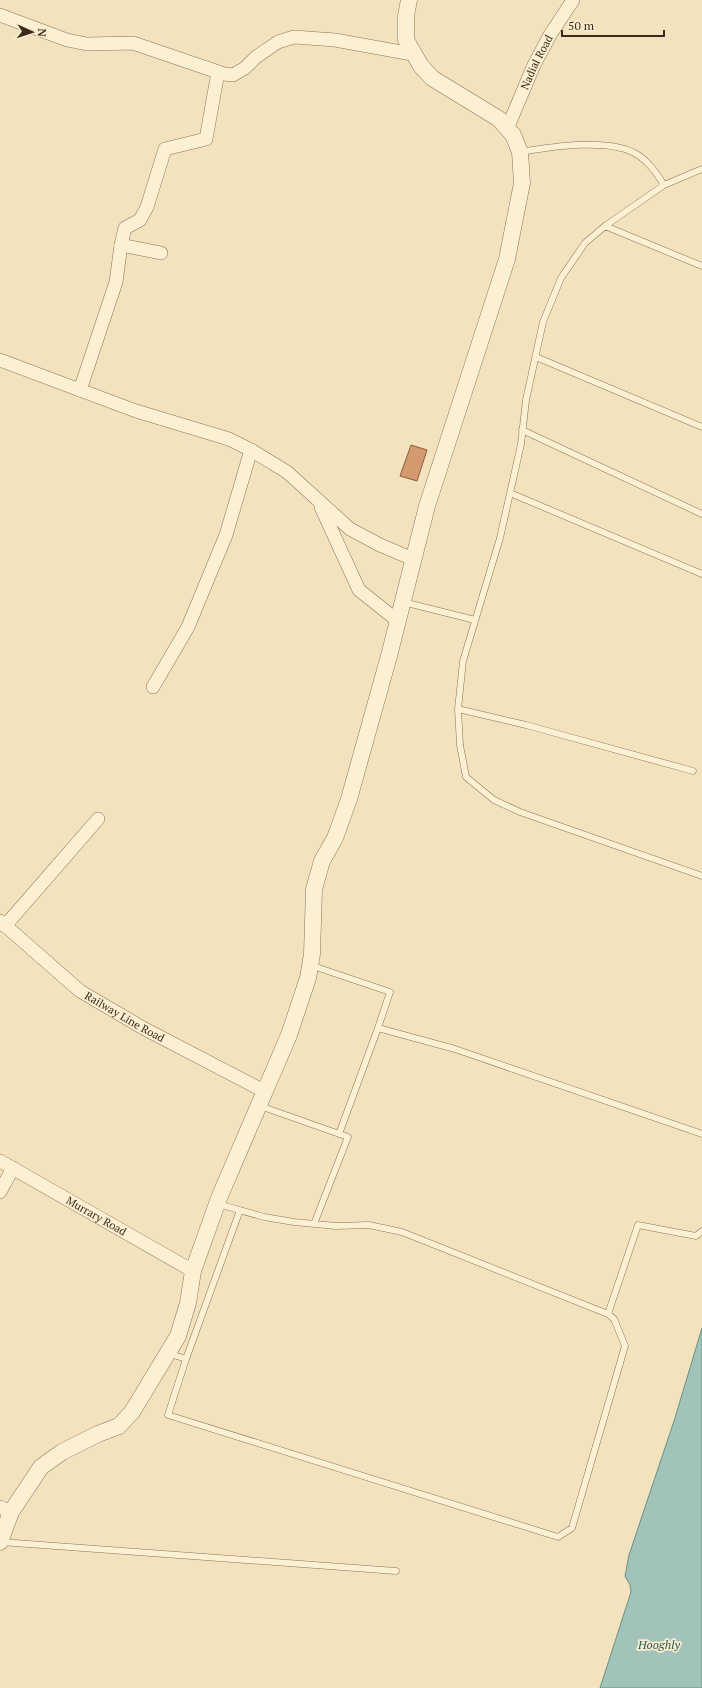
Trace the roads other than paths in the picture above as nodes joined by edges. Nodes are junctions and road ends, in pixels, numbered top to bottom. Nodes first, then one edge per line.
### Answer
1 (409, 0) edge
2 (574, 0) edge
3 (0, 15) edge
4 (412, 54) junction
5 (218, 72) junction
6 (507, 129) junction
7 (520, 152) junction
8 (702, 169) edge
9 (664, 185) junction
10 (605, 226) junction
11 (121, 245) junction
12 (161, 252) dead end
13 (702, 266) edge
14 (536, 357) junction
15 (0, 360) edge
16 (80, 390) junction
17 (702, 427) edge
18 (522, 430) junction
19 (251, 450) junction
20 (510, 493) junction
21 (318, 500) junction
22 (702, 514) edge
23 (413, 559) junction
24 (702, 574) edge
25 (403, 602) junction
26 (475, 620) junction
27 (398, 621) junction
28 (153, 687) dead end
29 (458, 709) junction
30 (693, 771) dead end
31 (98, 819) dead end
32 (702, 876) edge
33 (2, 923) edge
34 (310, 965) junction
35 (378, 1028) junction
36 (264, 1090) junction
37 (258, 1106) junction
38 (339, 1134) junction
39 (702, 1134) edge
40 (0, 1161) edge
41 (13, 1168) junction
42 (0, 1192) edge
43 (217, 1204) junction
44 (240, 1210) junction
45 (314, 1224) junction
46 (702, 1231) edge
47 (193, 1271) junction
48 (608, 1314) junction
49 (168, 1353) junction
50 (186, 1359) junction
51 (6, 1509) edge
52 (0, 1542) edge
53 (396, 1571) dead end

1 - 4 street
2 - 6 street, Nadial Road
3 - 5 street
4 - 5 street
4 - 6 street
5 - 11 street
6 - 7 street
7 - 9 lane
7 - 23 street
8 - 9 lane
9 - 10 lane
10 - 13 lane
10 - 14 lane
11 - 12 street
11 - 16 street
14 - 17 lane
14 - 18 lane
15 - 16 street
16 - 19 street
18 - 20 lane
18 - 22 lane
19 - 21 street
19 - 28 street
20 - 24 lane
20 - 26 lane
21 - 23 street
21 - 27 street
23 - 25 street
25 - 26 lane
25 - 27 street
26 - 29 lane
27 - 34 street
29 - 30 lane
29 - 32 lane
31 - 33 street
33 - 36 street, Railway Line Road
34 - 35 lane
34 - 36 street
35 - 38 lane
35 - 39 lane
36 - 37 street
37 - 38 lane
37 - 43 street
38 - 45 lane
40 - 41 street, Murrary Road
41 - 42 street
41 - 47 street, Murrary Road
43 - 44 lane
43 - 47 street
44 - 45 lane
44 - 50 lane
45 - 48 lane
46 - 48 lane
47 - 49 street
48 - 50 lane
49 - 50 lane
49 - 51 street
51 - 52 street
52 - 53 lane

